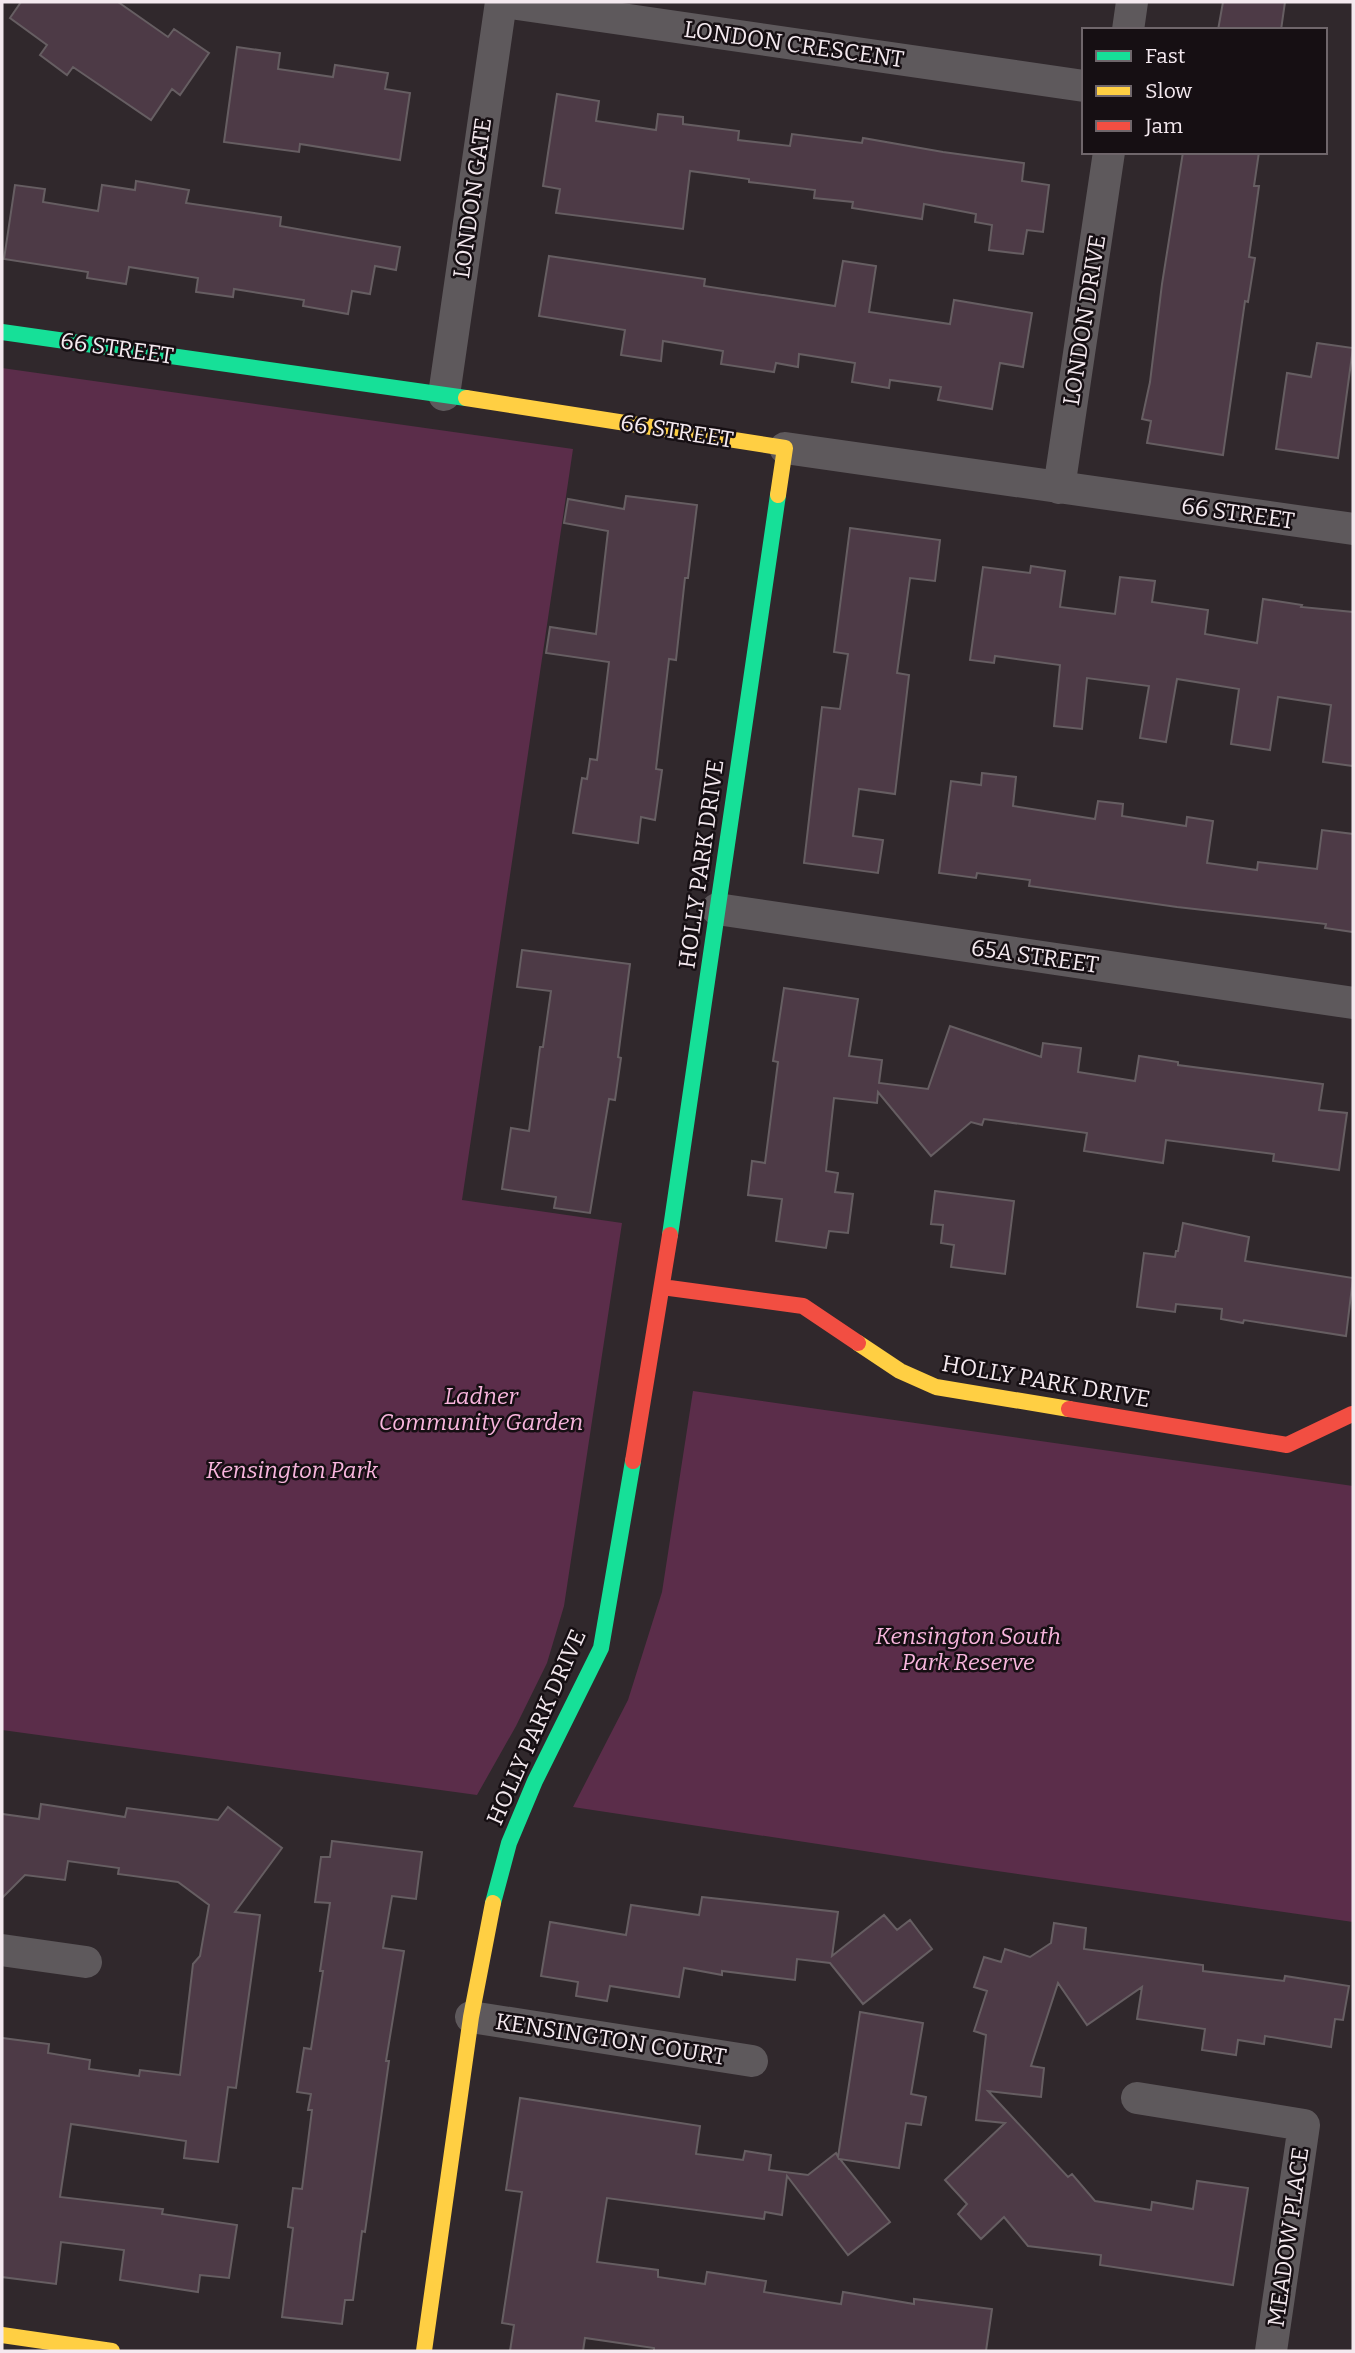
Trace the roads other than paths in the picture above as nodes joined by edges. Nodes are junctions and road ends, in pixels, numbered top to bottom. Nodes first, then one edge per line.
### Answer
1 (503, 2) edge
2 (1132, 2) edge
3 (1128, 28) edge
4 (1082, 86) edge
5 (1110, 154) edge
6 (2, 332) edge
7 (444, 395) junction
8 (785, 448) junction
9 (1059, 488) junction
10 (1353, 530) edge
11 (717, 909) junction
12 (1353, 1003) edge
13 (662, 1287) junction
14 (1352, 1414) edge
15 (2, 1950) edge
16 (86, 1962) dead end
17 (471, 2017) junction
18 (752, 2061) dead end
19 (1137, 2098) dead end
20 (2, 2335) edge
21 (112, 2351) edge
22 (424, 2351) edge
23 (1271, 2351) edge

1 - 4 street, LONDON CRESCENT
1 - 7 street, LONDON GATE
2 - 3 street
5 - 9 street, LONDON DRIVE
6 - 7 street, 66 STREET
7 - 8 street, 66 STREET
8 - 9 street, 66 STREET
8 - 11 street, HOLLY PARK DRIVE
9 - 10 street, 66 STREET
11 - 12 street, 65A STREET
11 - 13 street, HOLLY PARK DRIVE
13 - 14 street, HOLLY PARK DRIVE
13 - 17 street, HOLLY PARK DRIVE
15 - 16 street
17 - 18 street, KENSINGTON COURT
17 - 22 street, HOLLY PARK DRIVE
19 - 23 street, MEADOW PLACE
20 - 21 street

